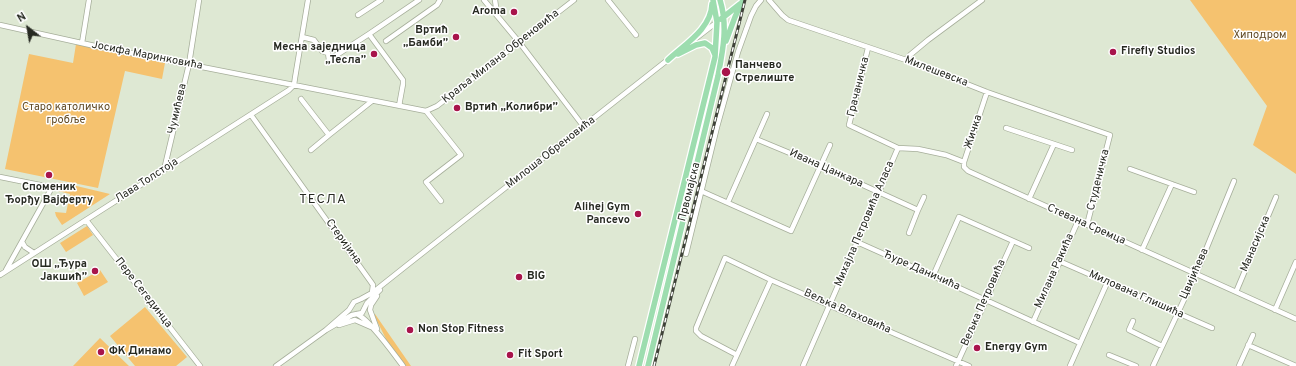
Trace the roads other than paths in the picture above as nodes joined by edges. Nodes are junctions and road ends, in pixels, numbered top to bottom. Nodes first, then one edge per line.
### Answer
1 (90, 0) edge
2 (199, 0) edge
3 (308, 0) edge
4 (381, 0) edge
5 (419, 0) edge
6 (440, 0) edge
7 (484, 0) edge
8 (495, 0) edge
9 (574, 0) edge
10 (608, 0) edge
11 (713, 0) edge
12 (720, 0) edge
13 (761, 0) edge
14 (769, 0) edge
15 (982, 0) edge
16 (743, 1) edge
17 (358, 15) dead end
18 (498, 16) junction
19 (724, 17) junction
20 (717, 22) junction
21 (0, 25) edge
22 (369, 34) junction
23 (636, 35) dead end
24 (302, 37) junction
25 (386, 41) dead end
26 (519, 42) junction
27 (82, 43) junction
28 (868, 48) junction
29 (723, 49) junction
30 (674, 55) junction
31 (715, 57) junction
32 (668, 60) junction
33 (906, 60) junction
34 (189, 64) junction
35 (294, 85) junction
36 (987, 92) junction
37 (301, 99) dead end
38 (372, 101) junction
39 (398, 106) junction
40 (426, 111) junction
41 (767, 114) dead end
42 (251, 115) junction
43 (584, 127) junction
44 (1006, 128) dead end
45 (1110, 135) joint
46 (329, 136) junction
47 (756, 139) junction
48 (1054, 144) junction
49 (830, 145) dead end
50 (898, 148) junction
51 (311, 150) dead end
52 (1072, 150) dead end
53 (964, 162) junction
54 (821, 166) junction
55 (1130, 169) dead end
56 (164, 170) junction
57 (968, 171) joint
58 (0, 177) edge
59 (1234, 180) dead end
60 (1172, 184) junction
61 (701, 192) junction
62 (1194, 192) dead end
63 (879, 193) junction
64 (924, 197) dead end
65 (1276, 197) dead end
66 (1029, 199) junction
67 (441, 200) dead end
68 (728, 202) junction
69 (918, 210) junction
70 (86, 220) junction
71 (1078, 221) junction
72 (1087, 225) junction
73 (909, 233) dead end
74 (1013, 241) junction
75 (22, 242) junction
76 (857, 242) junction
77 (1029, 248) dead end
78 (1142, 250) junction
79 (34, 253) junction
80 (686, 254) dead end
81 (1059, 261) junction
82 (1296, 262) edge
83 (5, 272) junction
84 (1196, 274) junction
85 (0, 275) edge
86 (933, 276) junction
87 (771, 280) junction
88 (1107, 283) junction
89 (384, 284) junction
90 (379, 291) junction
91 (1236, 292) junction
92 (372, 293) junction
93 (358, 300) junction
94 (986, 300) junction
95 (830, 305) junction
96 (352, 306) junction
97 (365, 308) junction
98 (1275, 310) junction
99 (1177, 313) junction
100 (357, 314) junction
101 (1296, 319) edge
102 (1133, 321) dead end
103 (1033, 322) junction
104 (333, 326) junction
105 (371, 327) junction
106 (1212, 328) dead end
107 (377, 329) junction
108 (326, 330) junction
109 (380, 335) junction
110 (1253, 335) dead end
111 (634, 339) dead end
112 (1080, 343) junction
113 (1248, 345) junction
114 (1162, 346) junction
115 (738, 355) junction
116 (1110, 355) dead end
117 (957, 364) edge
118 (200, 366) edge
119 (276, 366) edge
120 (403, 366) edge
121 (628, 366) edge
122 (639, 366) edge
123 (648, 366) edge
124 (732, 366) edge
125 (803, 366) edge
126 (969, 366) edge
127 (1070, 366) edge
128 (1136, 366) edge
129 (1153, 366) edge
130 (1239, 366) edge
131 (1296, 366) edge

1 - 27 street
2 - 34 street, Чумићева
3 - 24 street
4 - 17 street
5 - 22 street
6 - 25 street
7 - 18 street
8 - 18 street
9 - 26 street, Краља Милана Обреновића
10 - 23 street
11 - 20 main road, Првомајска
11 - 32 main road
12 - 19 main road, Првомајска
13 - 61 street
14 - 28 street, Милешевска
15 - 33 street
16 - 19 main road
16 - 29 main road
18 - 26 street
19 - 20 main road
19 - 29 main road, Првомајска
20 - 30 street, Милоша Обреновића
20 - 31 main road, Првомајска
21 - 27 street, Јосифа Маринковића
22 - 24 street
22 - 39 street
24 - 35 street
26 - 40 street, Краља Милана Обреновића
26 - 43 street
27 - 34 street, Јосифа Маринковића
28 - 33 street, Милешевска
28 - 50 street, Грачаничка
29 - 123 main road, Првомајска
30 - 31 main road
30 - 32 street, Милоша Обреновића
31 - 122 main road, Првомајска
32 - 43 street, Милоша Обреновића
33 - 36 street, Милешевска
34 - 35 street, Јосифа Маринковића
34 - 56 street, Чумићева
35 - 38 street, Јосифа Маринковића
35 - 42 street, Лава Толстоја
36 - 45 street, Милешевска
36 - 53 street, Жичка
37 - 46 street
38 - 39 street, Јосифа Маринковића
38 - 46 street
39 - 40 street, Јосифа Маринковића
40 - 67 street
41 - 47 street
42 - 56 street, Лава Толстоја
42 - 92 street, Стеријина
43 - 89 street, Милоша Обреновића
44 - 48 street
45 - 72 street, Студеничка
46 - 51 street
47 - 54 street, Ивана Цанкара
47 - 68 street
48 - 52 street
48 - 66 street
49 - 54 street
50 - 53 street
50 - 63 street, Михајла Петровића Аласа
53 - 57 street, Жичка
54 - 63 street, Ивана Цанкара
54 - 68 street
55 - 60 street
56 - 70 street, Лава Толстоја
57 - 66 street, Стевана Сремца
58 - 75 street
59 - 84 street, Цвијићева
60 - 62 street
60 - 78 street
61 - 68 street
61 - 80 street
63 - 69 street, Ивана Цанкара
63 - 76 street, Михајла Петровића Аласа
64 - 69 street
65 - 91 street, Манасијска
66 - 71 street, Стевана Сремца
69 - 73 street
70 - 79 street, Лава Толстоја
70 - 118 street, Пере Сегединца
71 - 72 street, Стевана Сремца
71 - 81 street, Милана Ракића
72 - 78 street, Стевана Сремца
74 - 77 street
74 - 86 street
74 - 94 street, Вељка Петровића
75 - 79 street
75 - 83 street
76 - 86 street, Ђуре Даничића
76 - 95 street, Михајла Петровића Аласа
78 - 84 street, Стевана Сремца
79 - 83 street, Лава Толстоја
81 - 88 street, Милована Глишића
81 - 103 street, Милана Ракића
82 - 98 street
83 - 85 street, Лава Толстоја
84 - 91 street, Стевана Сремца
84 - 99 street, Цвијићева
86 - 94 street, Ђуре Даничића
87 - 95 street, Вељка Влаховића
87 - 115 street
87 - 115 street, Вељка Влаховића
88 - 99 street, Милована Глишића
88 - 112 street
89 - 90 street
89 - 92 street
90 - 97 street
90 - 107 street
91 - 98 street, Стевана Сремца
92 - 93 street
93 - 96 street
93 - 97 street
94 - 103 street, Ђуре Даничића
94 - 117 street, Вељка Петровића
95 - 117 street, Вељка Влаховића
95 - 125 street, Михајла Петровића Аласа
96 - 100 street
96 - 108 street
97 - 100 street
97 - 107 street
98 - 101 street, Стевана Сремца
99 - 106 street, Милована Глишића
99 - 114 street, Цвијићева
100 - 104 street
100 - 105 street
102 - 114 street
103 - 112 street, Ђуре Даничића
104 - 105 street
104 - 108 street
105 - 109 street
107 - 109 street
108 - 119 street
109 - 120 street
110 - 113 street
111 - 121 street
112 - 127 street
113 - 130 street
113 - 131 street
114 - 129 street, Цвијићева
115 - 124 street
116 - 128 street
117 - 126 street, Вељка Влаховића

